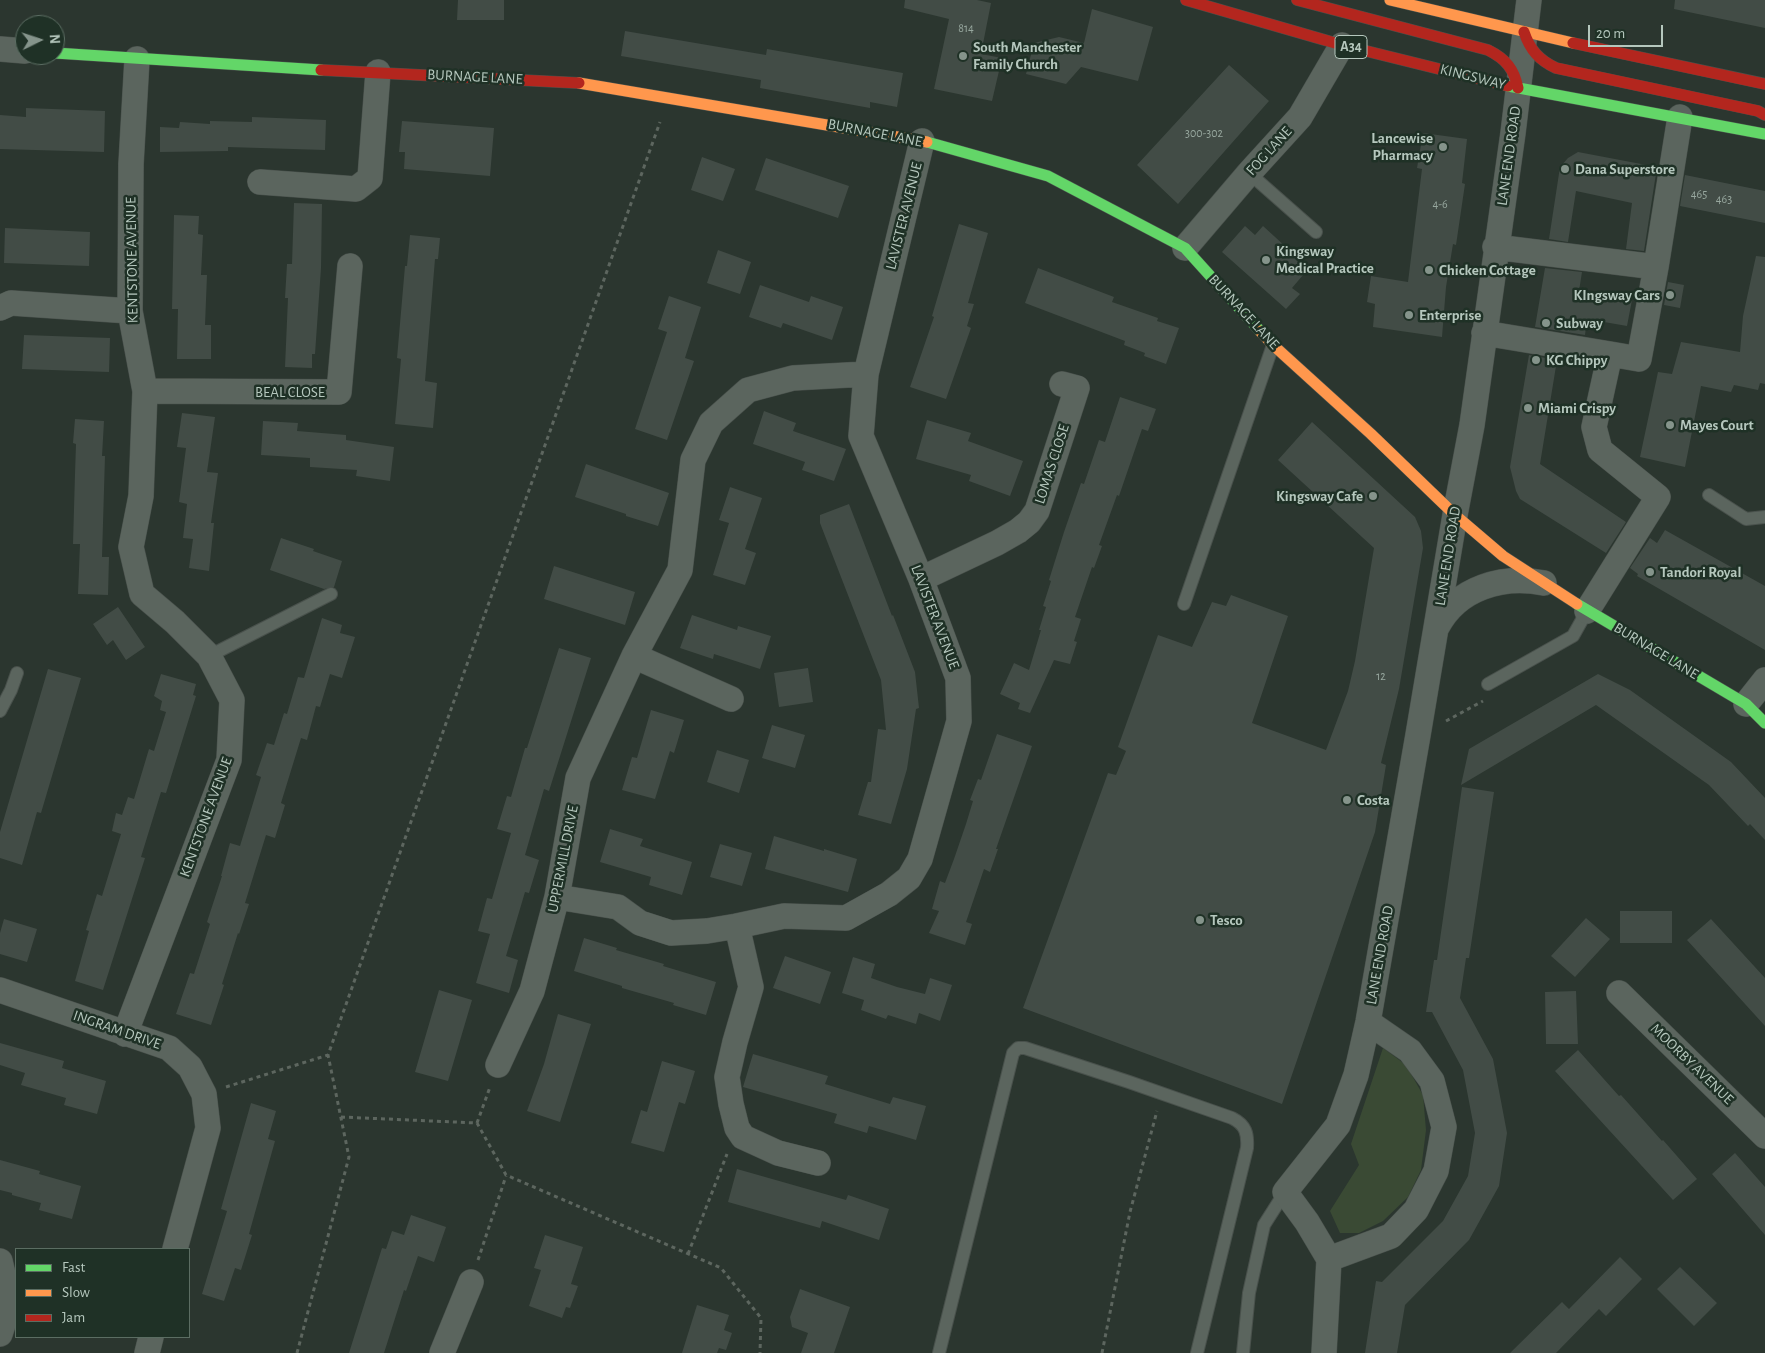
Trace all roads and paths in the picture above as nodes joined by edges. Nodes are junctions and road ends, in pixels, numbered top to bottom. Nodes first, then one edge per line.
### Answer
1 (1186, 0) edge
2 (1297, 0) edge
3 (1529, 0) edge
4 (1211, 3) edge
5 (1405, 8) edge
6 (1524, 32) junction
7 (1342, 45) junction
8 (0, 49) edge
9 (15, 50) edge
10 (65, 54) edge
11 (137, 59) junction
12 (378, 72) junction
13 (1765, 84) edge
14 (1518, 88) junction
15 (670, 96) junction
16 (1765, 115) edge
17 (1680, 117) junction
18 (1765, 134) edge
19 (922, 141) junction
20 (1249, 172) junction
21 (260, 182) dead end
22 (1316, 232) dead end
23 (1496, 247) junction
24 (1185, 248) junction
25 (350, 266) dead end
26 (1656, 267) junction
27 (0, 308) edge
28 (130, 311) junction
29 (1484, 333) junction
30 (1273, 346) junction
31 (1610, 354) junction
32 (866, 374) junction
33 (1062, 384) dead end
34 (145, 391) junction
35 (1709, 495) dead end
36 (1455, 515) junction
37 (1765, 517) edge
38 (921, 579) junction
39 (1544, 583) junction
40 (331, 594) dead end
41 (1184, 604) dead end
42 (1587, 611) junction
43 (1436, 629) junction
44 (209, 656) junction
45 (634, 656) junction
46 (17, 673) dead end
47 (1765, 680) edge
48 (1488, 684) joint
49 (731, 699) dead end
50 (1746, 704) junction
51 (0, 711) edge
52 (1765, 723) edge
53 (1418, 735) junction
54 (557, 898) junction
55 (737, 926) junction
56 (0, 990) edge
57 (1619, 993) dead end
58 (1368, 1022) junction
59 (125, 1034) junction
60 (328, 1055) junction
61 (498, 1065) joint
62 (204, 1094) junction
63 (1162, 1094) junction
64 (341, 1117) junction
65 (477, 1123) junction
66 (737, 1128) junction
67 (1765, 1136) edge
68 (818, 1163) dead end
69 (506, 1176) junction
70 (1285, 1192) junction
71 (175, 1248) edge
72 (688, 1254) junction
73 (1329, 1259) junction
74 (0, 1261) edge
75 (471, 1282) joint
76 (0, 1334) edge
77 (151, 1338) edge
78 (147, 1353) edge
79 (297, 1353) edge
80 (442, 1353) edge
81 (760, 1353) edge
82 (940, 1353) edge
83 (1102, 1353) edge
84 (1197, 1353) edge
85 (1243, 1353) edge
86 (1324, 1353) edge

1 - 4 main road, KINGSWAY / A34
2 - 5 main road
3 - 6 street
4 - 7 main road, KINGSWAY / A34
5 - 6 main road
5 - 14 main road
6 - 13 main road
6 - 14 street
6 - 16 main road
7 - 14 main road, KINGSWAY / A34
7 - 20 street, FOG LANE
8 - 9 street
10 - 11 main road, BURNAGE LANE
11 - 12 main road, BURNAGE LANE
11 - 28 street, KENTSTONE AVENUE
12 - 15 main road, BURNAGE LANE
12 - 21 street
14 - 17 main road, KINGSWAY / A34
14 - 23 street, LANE END ROAD
15 - 19 main road, BURNAGE LANE
15 - 60 path
17 - 18 main road, KINGSWAY / A34
17 - 26 street
19 - 24 main road, BURNAGE LANE
19 - 32 street, LAVISTER AVENUE
20 - 22 lane
20 - 24 street, FOG LANE
23 - 26 street
23 - 29 street, LANE END ROAD
24 - 30 main road, BURNAGE LANE
25 - 34 street, BEAL CLOSE
26 - 31 street
27 - 28 street
28 - 34 street, KENTSTONE AVENUE
29 - 31 street
29 - 36 street, LANE END ROAD
30 - 36 main road, BURNAGE LANE
30 - 41 lane
31 - 42 street
32 - 38 street, LAVISTER AVENUE
32 - 45 street, UPPERMILL DRIVE
33 - 38 street, LOMAS CLOSE
34 - 44 street, KENTSTONE AVENUE
35 - 37 lane
36 - 39 main road, BURNAGE LANE
36 - 43 street, LANE END ROAD
38 - 55 street, LAVISTER AVENUE
39 - 42 main road, BURNAGE LANE
39 - 43 street, BURNAGE LANE
40 - 44 lane
42 - 48 lane
42 - 50 main road, BURNAGE LANE
43 - 53 street, LANE END ROAD
44 - 59 street, KENTSTONE AVENUE
45 - 49 street
45 - 54 street, UPPERMILL DRIVE
46 - 51 lane
47 - 50 street
48 - 53 path
50 - 52 main road, BURNAGE LANE
53 - 58 street, LANE END ROAD
54 - 55 street, LAVISTER AVENUE
54 - 61 street, UPPERMILL DRIVE
55 - 66 street
56 - 59 street, INGRAM DRIVE
57 - 67 street, MOORBY AVENUE
58 - 70 street, LANE END ROAD
58 - 73 street, LANE END ROAD
59 - 62 street, INGRAM DRIVE
60 - 62 path
60 - 64 path
61 - 65 path
62 - 71 street, INGRAM DRIVE
63 - 82 lane
63 - 83 path
63 - 84 lane
64 - 65 path
64 - 79 path
65 - 69 path
66 - 68 street
66 - 72 path
69 - 72 path
69 - 75 path
70 - 73 street
70 - 85 lane
72 - 81 path
73 - 86 street
74 - 76 street
75 - 80 street
77 - 78 street

